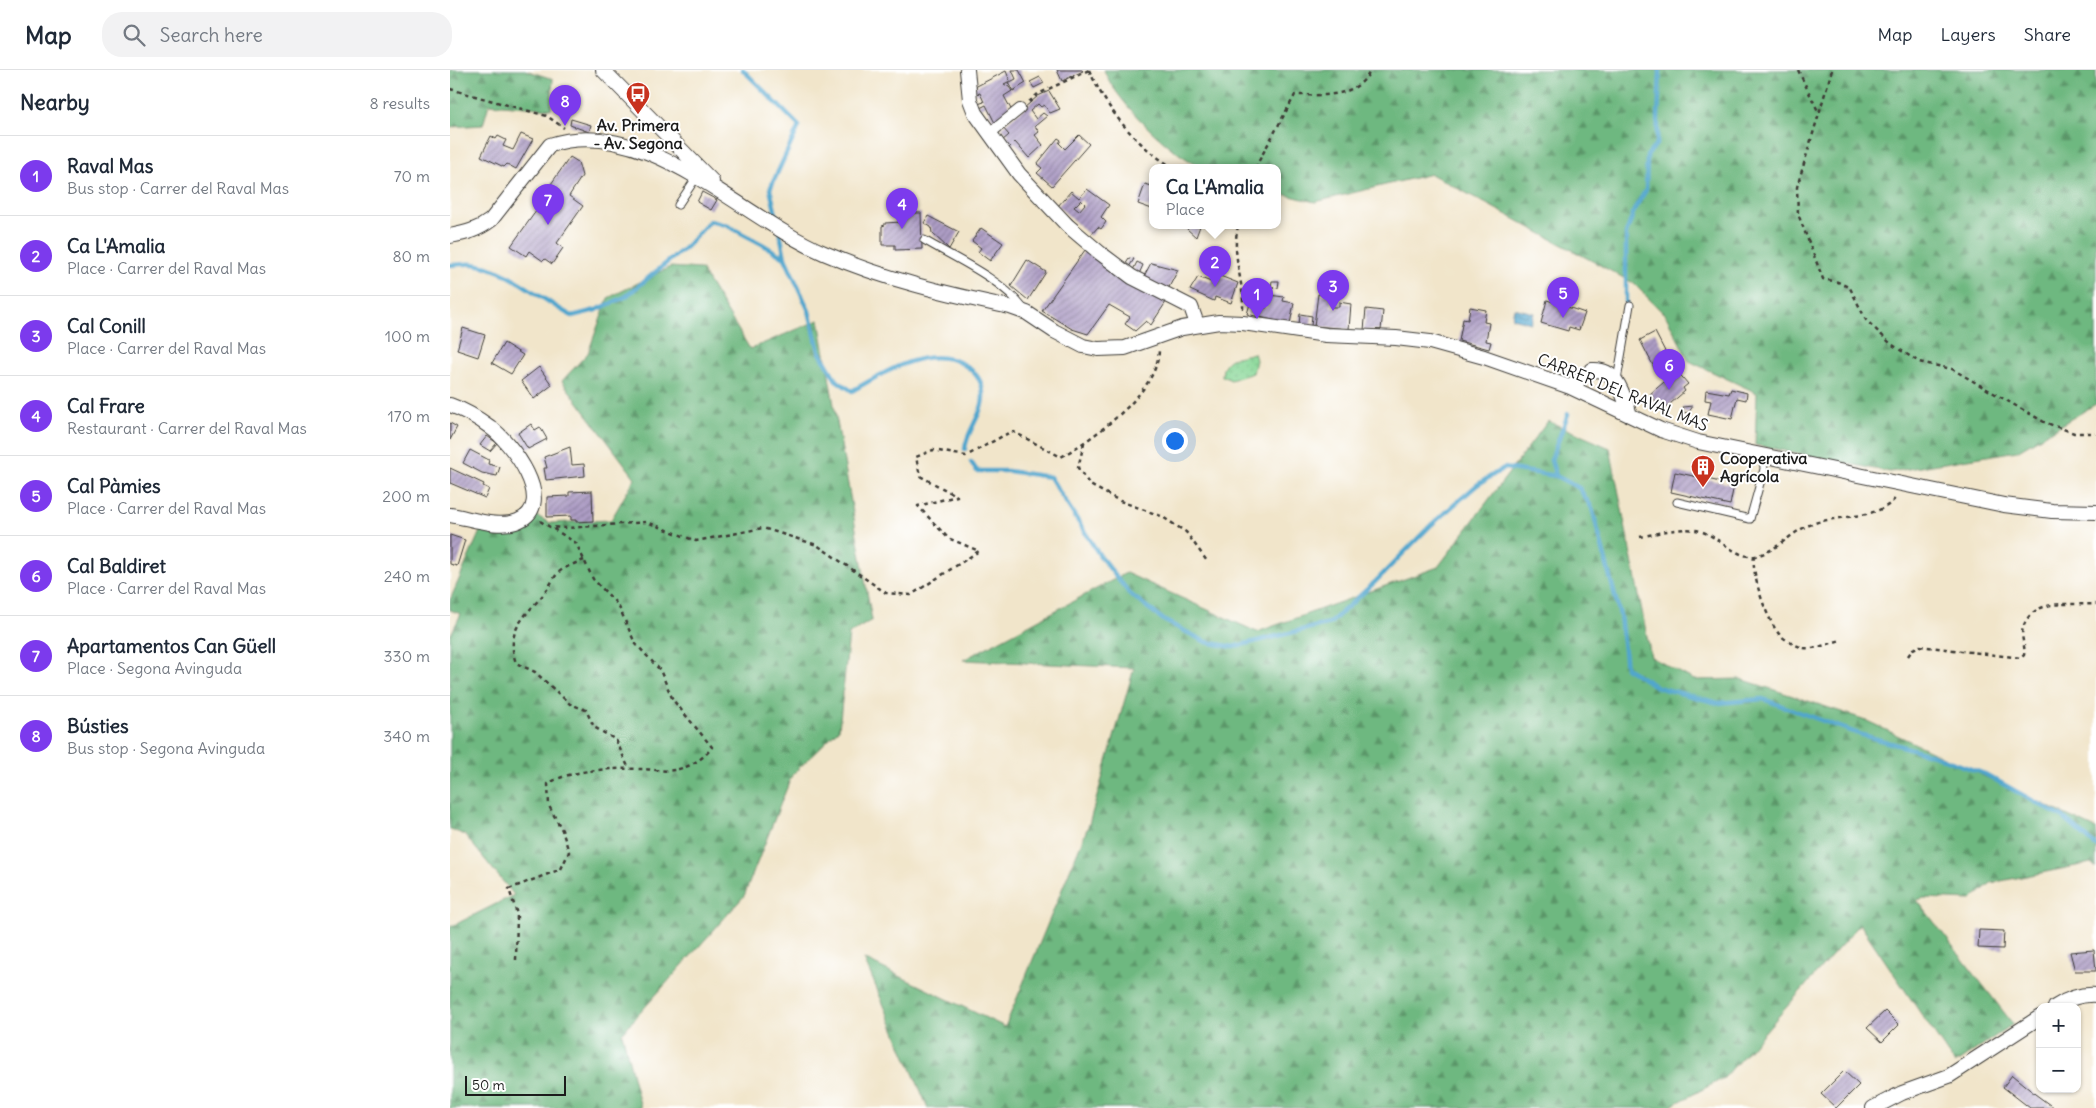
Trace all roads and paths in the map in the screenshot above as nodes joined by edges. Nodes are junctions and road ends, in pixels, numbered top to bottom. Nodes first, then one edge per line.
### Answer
1 (603, 70) edge
2 (967, 70) edge
3 (1089, 70) edge
4 (1371, 70) edge
5 (1798, 70) edge
6 (1832, 70) edge
7 (450, 89) edge
8 (1020, 109) joint
9 (1818, 111) junction
10 (988, 134) junction
11 (579, 140) junction
12 (1168, 164) edge
13 (1257, 164) edge
14 (696, 178) junction
15 (725, 194) junction
16 (678, 205) dead end
17 (1238, 229) edge
18 (450, 236) edge
19 (924, 240) dead end
20 (1630, 305) dead end
21 (1027, 313) junction
22 (1243, 323) junction
23 (1197, 324) junction
24 (1159, 336) junction
25 (1617, 380) junction
26 (1570, 387) junction
27 (450, 405) edge
28 (1630, 415) junction
29 (2096, 432) edge
30 (1084, 443) junction
31 (1762, 456) junction
32 (1900, 482) junction
33 (1677, 502) dead end
34 (2096, 512) edge
35 (528, 514) junction
36 (450, 515) edge
37 (550, 527) junction
38 (1640, 537) dead end
39 (1754, 556) junction
40 (584, 560) junction
41 (1207, 561) dead end
42 (2096, 604) edge
43 (1841, 640) dead end
44 (1908, 656) dead end
45 (629, 769) junction
46 (516, 960) dead end
47 (2096, 995) edge
48 (2062, 1003) edge
49 (2036, 1020) edge
50 (1873, 1108) edge

1 - 15 street
2 - 10 street
3 - 8 path
3 - 12 path
4 - 13 path
5 - 9 path
6 - 9 path
7 - 11 path
8 - 10 street
9 - 29 path
10 - 23 street
11 - 14 street
11 - 18 street
14 - 15 street
14 - 16 lane
15 - 21 street, CARRER DEL RAVAL MAS
17 - 22 path
19 - 21 lane
20 - 25 lane
21 - 24 street, CARRER DEL RAVAL MAS
22 - 23 street, CARRER DEL RAVAL MAS
22 - 26 street, CARRER DEL RAVAL MAS
23 - 24 street, CARRER DEL RAVAL MAS
24 - 30 path
25 - 26 street
25 - 28 street
26 - 28 street, CARRER DEL RAVAL MAS
27 - 35 street
28 - 31 street, CARRER DEL RAVAL MAS
30 - 37 path
30 - 41 path
31 - 32 street, CARRER DEL RAVAL MAS
31 - 33 lane
32 - 34 street, CARRER DEL RAVAL MAS
32 - 39 path
35 - 36 street
35 - 37 path
37 - 40 path
38 - 39 path
39 - 43 path
40 - 45 path
40 - 45 path
42 - 44 path
45 - 46 path
47 - 48 street
49 - 50 street

